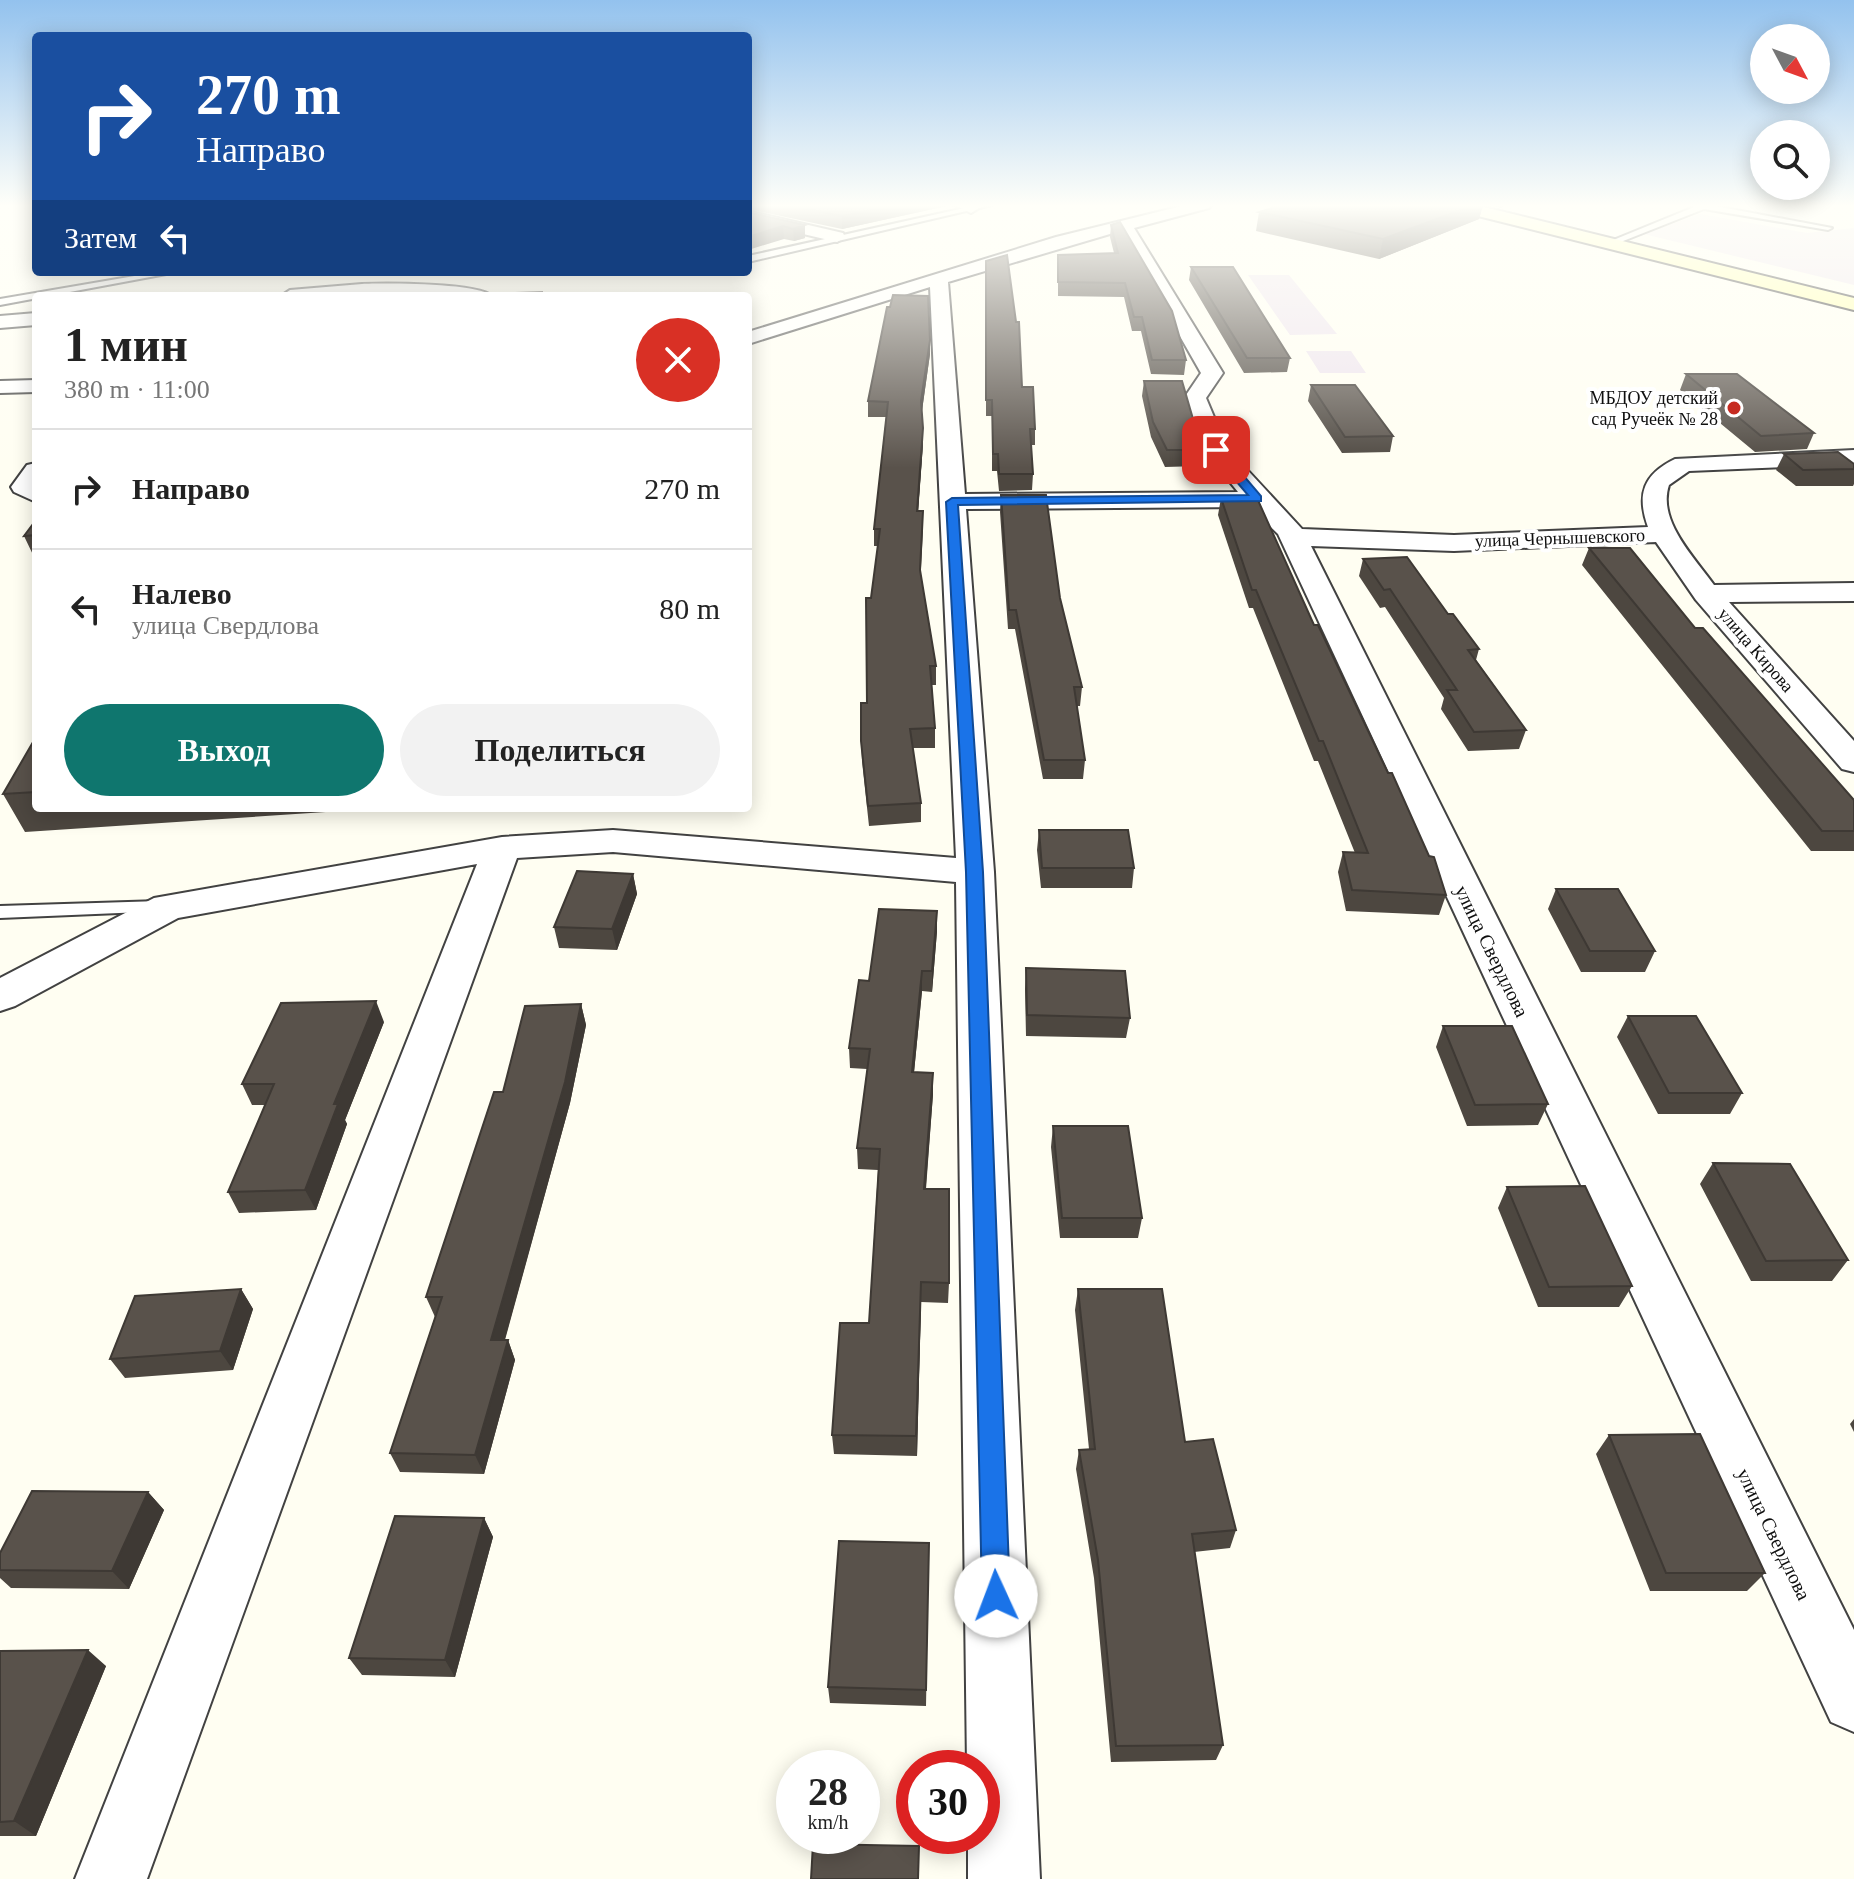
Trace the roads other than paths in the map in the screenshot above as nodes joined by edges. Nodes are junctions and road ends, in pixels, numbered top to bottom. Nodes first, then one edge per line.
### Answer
1 (895, 293) edge
2 (940, 293) edge
3 (1165, 293) edge
4 (1809, 293) edge
5 (32, 296) edge
6 (0, 302) edge
7 (1854, 304) edge
8 (32, 319) edge
9 (0, 322) edge
10 (752, 337) edge
11 (32, 386) edge
12 (0, 387) edge
13 (1854, 457) edge
14 (32, 475) edge
15 (32, 492) edge
16 (1257, 499) junction
17 (952, 502) junction
18 (1664, 534) junction
19 (1292, 537) junction
20 (1854, 592) edge
21 (1706, 594) junction
22 (1854, 762) edge
23 (502, 848) junction
24 (975, 872) junction
25 (168, 907) junction
26 (0, 912) edge
27 (0, 996) edge
28 (1854, 1699) edge
29 (111, 1879) edge
30 (1004, 1879) edge

1 - 10 street
2 - 17 street
3 - 16 street, улица Свердлова
4 - 7 street
5 - 6 lane
8 - 9 street
11 - 12 street
13 - 18 street, улица Чернышевского
14 - 15 street
16 - 17 street
16 - 19 street, улица Свердлова
17 - 24 street
18 - 19 street, улица Чернышевского
18 - 21 street, улица Кирова
19 - 28 street, улица Свердлова
20 - 21 street
21 - 22 street, улица Кирова
23 - 24 street
23 - 25 street
23 - 29 street
24 - 30 street
25 - 26 lane
25 - 27 street

